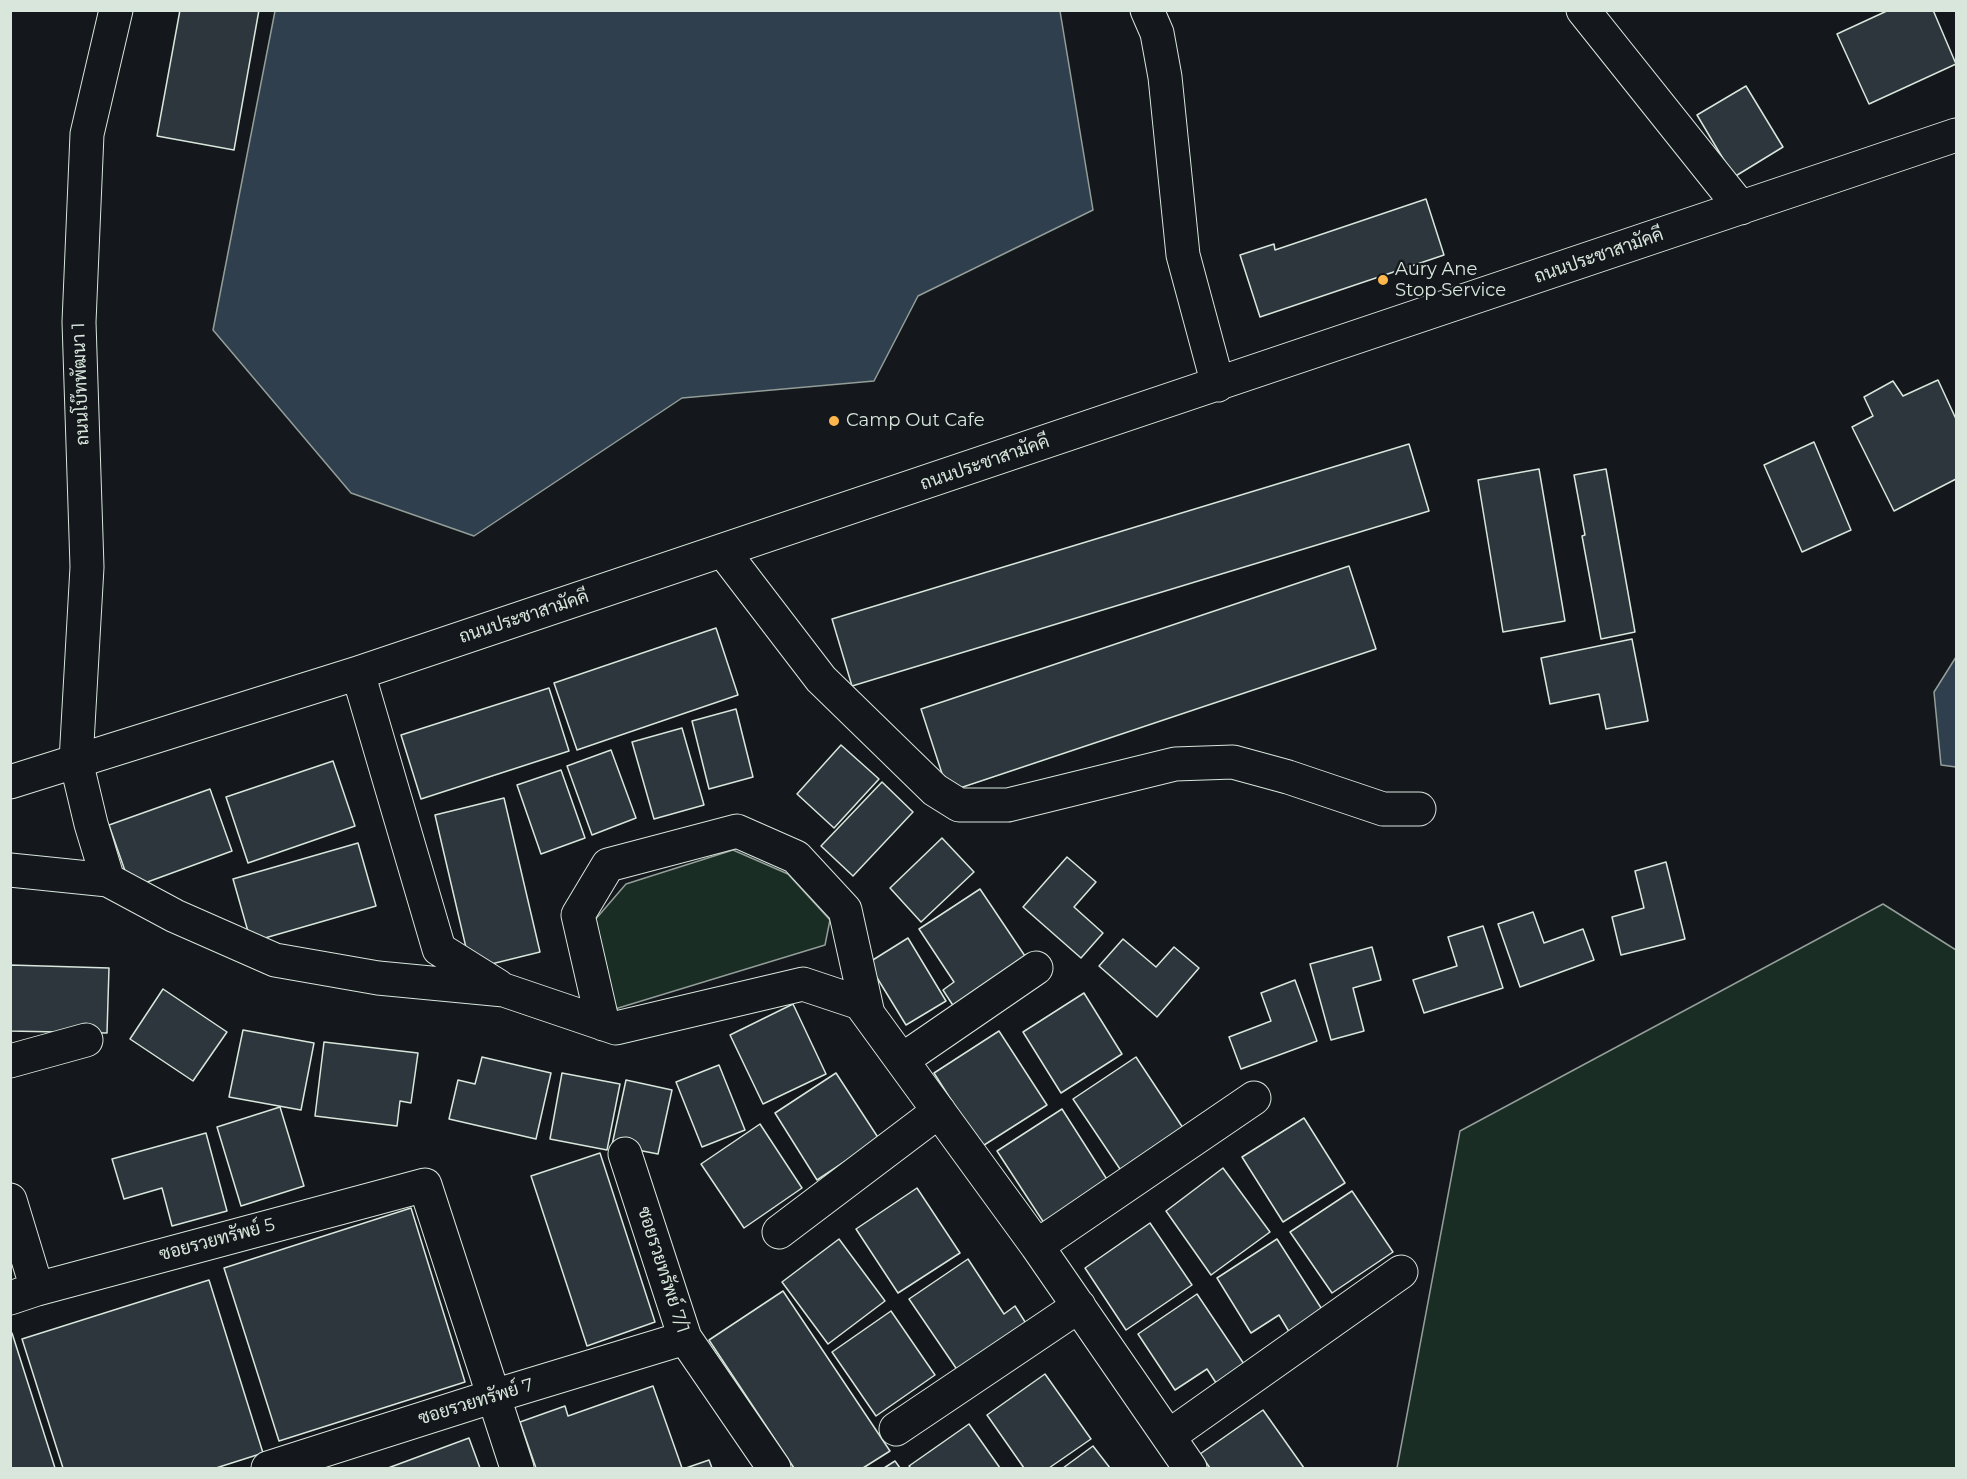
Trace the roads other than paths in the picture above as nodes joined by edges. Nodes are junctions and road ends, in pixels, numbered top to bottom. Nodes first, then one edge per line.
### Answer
1 (116, 10) edge
2 (1147, 10) edge
3 (1588, 12) edge
4 (1956, 135) edge
5 (1741, 208) junction
6 (1218, 384) junction
7 (723, 551) junction
8 (358, 673) junction
9 (76, 761) junction
10 (10, 782) edge
11 (1419, 808) dead end
12 (10, 870) edge
13 (108, 880) junction
14 (1036, 968) dead end
15 (504, 990) junction
16 (868, 1014) junction
17 (603, 1024) junction
18 (86, 1040) dead end
19 (902, 1060) junction
20 (10, 1061) edge
21 (1254, 1098) dead end
22 (939, 1110) junction
23 (625, 1154) dead end
24 (10, 1200) edge
25 (779, 1232) dead end
26 (1037, 1246) junction
27 (1401, 1272) dead end
28 (24, 1293) edge
29 (1079, 1305) junction
30 (684, 1338) junction
31 (494, 1396) junction
32 (896, 1429) dead end
33 (1169, 1436) junction
34 (268, 1468) edge
35 (517, 1468) edge
36 (774, 1468) edge
37 (1190, 1468) edge

1 - 9 street, ถนนโบ๊ทพัฒนา 1
2 - 6 street
3 - 5 street
4 - 5 street, ถนนประชาสามัคคี
5 - 6 street, ถนนประชาสามัคคี
6 - 7 street, ถนนประชาสามัคคี
7 - 8 street, ถนนประชาสามัคคี
7 - 11 street
8 - 9 street, ถนนประชาสามัคคี
8 - 15 street
9 - 10 street, ถนนประชาสามัคคี
9 - 13 street, ถนนโบ๊ทพัฒนา 1
12 - 13 street
13 - 15 street
14 - 19 street
15 - 17 street
16 - 17 street
16 - 17 street
16 - 19 street
18 - 20 street
19 - 22 street
21 - 26 street
22 - 25 street
22 - 26 street
23 - 30 street, ซอยรวยทรัพย์ 7/1
24 - 28 street
26 - 29 street
27 - 33 street
28 - 31 street, ซอยรวยทรัพย์ 5
29 - 32 street
29 - 33 street
30 - 31 street, ซอยรวยทรัพย์ 7
30 - 36 street, ซอยรวยทรัพย์ 7/1
31 - 34 street, ซอยรวยทรัพย์ 7
31 - 35 street
33 - 37 street

